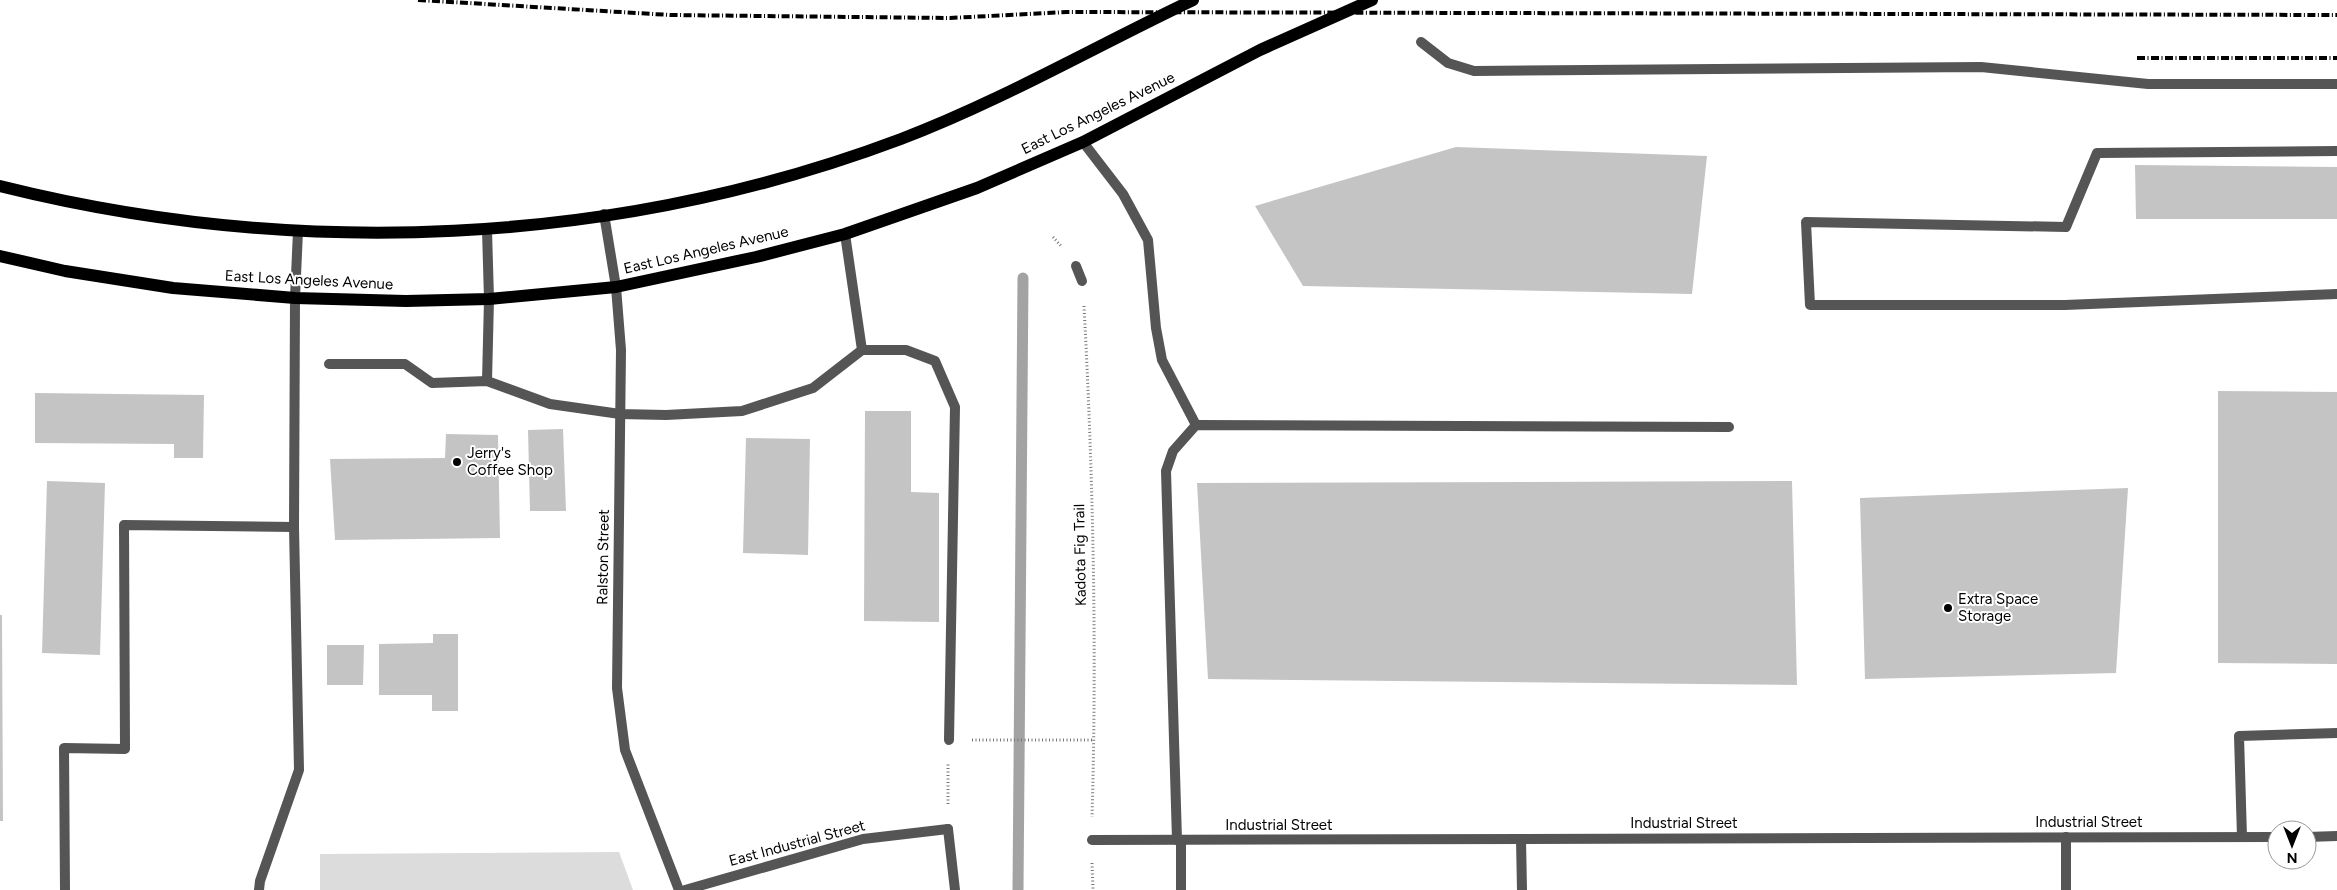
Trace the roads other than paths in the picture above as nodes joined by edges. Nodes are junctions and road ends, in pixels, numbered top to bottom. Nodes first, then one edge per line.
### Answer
1 (1193, 0) edge
2 (1372, 0) edge
3 (1421, 42) dead end
4 (2337, 84) edge
5 (1083, 142) junction
6 (2337, 151) edge
7 (0, 186) edge
8 (604, 214) junction
9 (487, 230) junction
10 (298, 231) junction
11 (844, 234) junction
12 (0, 256) edge
13 (1076, 266) road end
14 (1082, 281) road end
15 (616, 287) junction
16 (2337, 294) edge
17 (295, 298) junction
18 (489, 299) junction
19 (862, 350) junction
20 (329, 364) dead end
21 (487, 381) junction
22 (620, 414) junction
23 (1196, 425) junction
24 (1728, 427) dead end
25 (294, 527) junction
26 (2337, 733) edge
27 (949, 740) road end
28 (2317, 836) edge
29 (2337, 836) edge
30 (2066, 837) junction
31 (2242, 837) junction
32 (2267, 837) edge
33 (1521, 839) junction
34 (1092, 840) road end
35 (1179, 840) junction
36 (65, 890) edge
37 (259, 890) edge
38 (680, 890) edge
39 (685, 890) edge
40 (955, 890) edge
41 (1181, 890) edge
42 (1522, 890) edge
43 (2066, 890) edge

1 - 8 main road
2 - 5 main road, East Los Angeles Avenue
3 - 4 street
5 - 11 main road, East Los Angeles Avenue
5 - 23 street
6 - 16 street
7 - 10 main road
8 - 9 main road
8 - 15 street, Ralston Street
9 - 10 main road
9 - 18 street
10 - 17 street
11 - 15 main road, East Los Angeles Avenue
11 - 19 street
12 - 17 main road, East Los Angeles Avenue
13 - 14 street
15 - 18 main road, East Los Angeles Avenue
15 - 22 street, Ralston Street
17 - 18 main road, East Los Angeles Avenue
17 - 25 street
18 - 21 street
19 - 22 street
19 - 27 street
20 - 21 street
21 - 22 street
22 - 38 street, Ralston Street
23 - 24 street
23 - 35 street
25 - 36 street
25 - 37 street
26 - 31 street
28 - 29 street
30 - 31 street, Industrial Street
30 - 33 street, Industrial Street
30 - 43 street
31 - 32 street, Industrial Street
33 - 35 street, Industrial Street
33 - 42 street
34 - 35 street, Industrial Street
35 - 41 street
39 - 40 street, East Industrial Street

